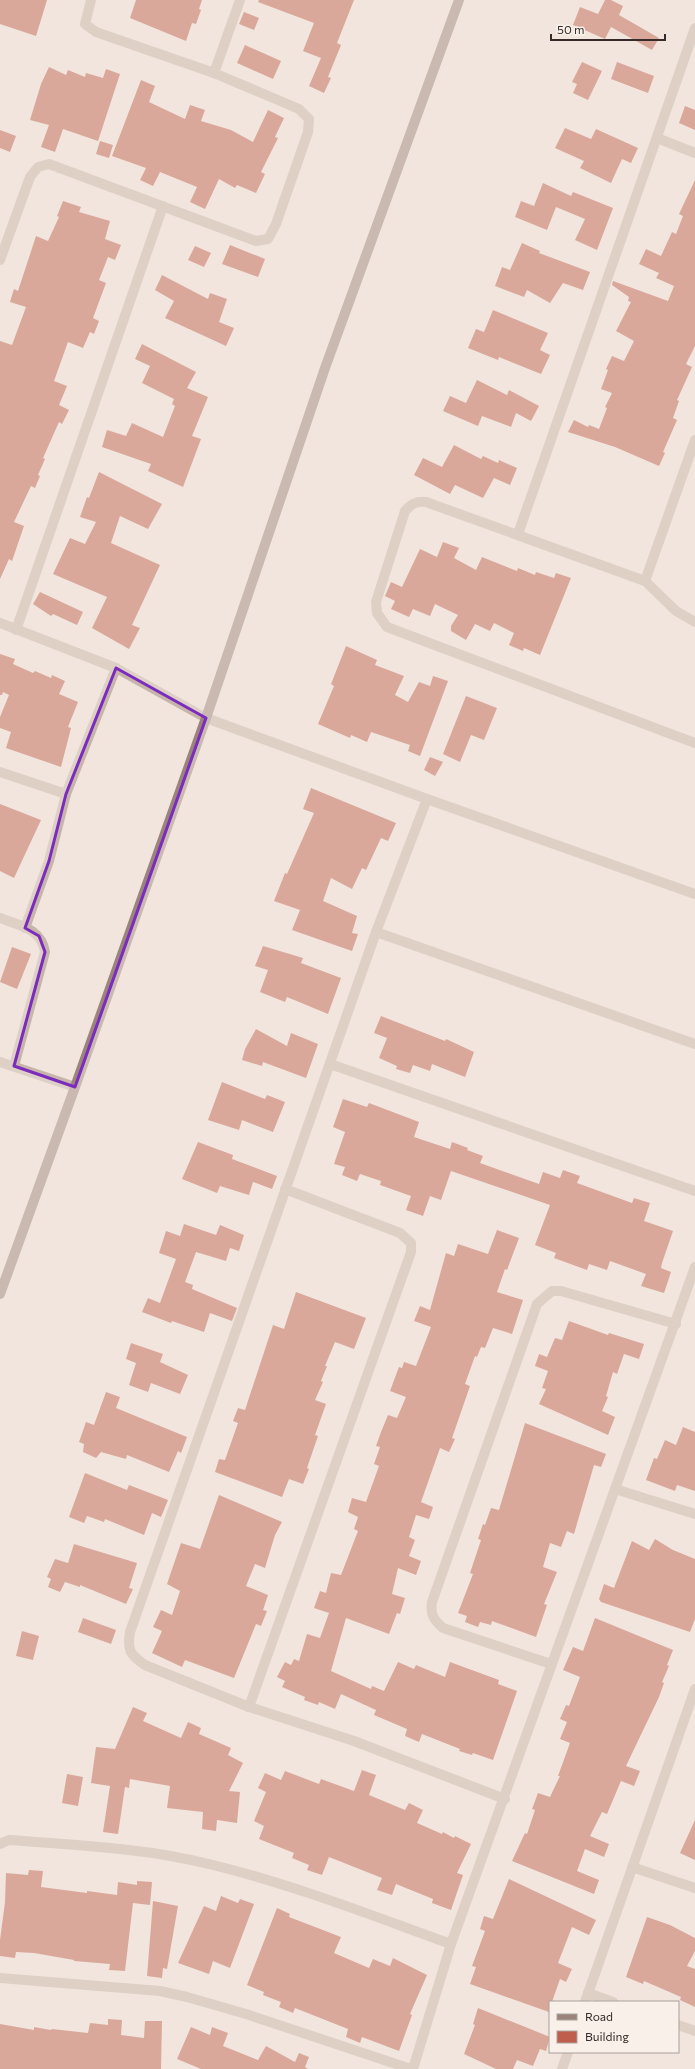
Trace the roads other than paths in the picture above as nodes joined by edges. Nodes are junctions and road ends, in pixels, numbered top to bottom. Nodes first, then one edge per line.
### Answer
1 (91, 0) edge
2 (240, 0) edge
3 (458, 0) edge
4 (695, 28) edge
5 (214, 73) junction
6 (657, 138) junction
7 (695, 153) edge
8 (163, 206) junction
9 (0, 260) edge
10 (695, 440) edge
11 (518, 534) junction
12 (645, 580) junction
13 (695, 622) edge
14 (0, 623) edge
15 (16, 630) junction
16 (116, 668) junction
17 (206, 718) junction
18 (695, 743) edge
19 (0, 772) edge
20 (66, 794) junction
21 (427, 800) junction
22 (695, 894) edge
23 (0, 918) edge
24 (25, 928) junction
25 (376, 932) junction
26 (695, 1044) edge
27 (0, 1062) edge
28 (330, 1064) junction
29 (14, 1066) junction
30 (75, 1087) junction
31 (285, 1189) junction
32 (695, 1191) edge
33 (695, 1267) edge
34 (0, 1294) edge
35 (676, 1324) junction
36 (615, 1489) junction
37 (695, 1514) edge
38 (551, 1664) junction
39 (695, 1689) edge
40 (249, 1707) junction
41 (505, 1799) junction
42 (0, 1844) edge
43 (632, 1868) junction
44 (695, 1888) edge
45 (451, 1944) junction
46 (0, 1978) edge
47 (587, 1998) edge
48 (606, 2001) edge
49 (679, 2025) edge
50 (695, 2031) edge
51 (568, 2053) edge
52 (412, 2069) edge
53 (562, 2069) edge

1 - 5 street
2 - 5 street
3 - 17 street
4 - 6 street
5 - 8 street
6 - 7 street
6 - 11 street
8 - 9 street
8 - 15 street
10 - 12 street
11 - 12 street
11 - 18 street
12 - 13 street
14 - 15 street
15 - 16 street
16 - 17 street
16 - 20 street
17 - 21 street
17 - 30 street
19 - 20 street
20 - 24 street
21 - 22 street
21 - 25 street
23 - 24 street
24 - 29 street
25 - 26 street
25 - 28 street
27 - 29 street
28 - 31 street
28 - 32 street
29 - 30 street
30 - 34 street
31 - 40 street
31 - 40 street
33 - 35 street
35 - 36 street
35 - 38 street
36 - 37 street
36 - 38 street
38 - 41 street
39 - 43 street
40 - 41 street
41 - 45 street
42 - 45 street
43 - 44 street
43 - 47 street
45 - 52 street
46 - 52 street
47 - 48 street
49 - 50 street
51 - 53 street

